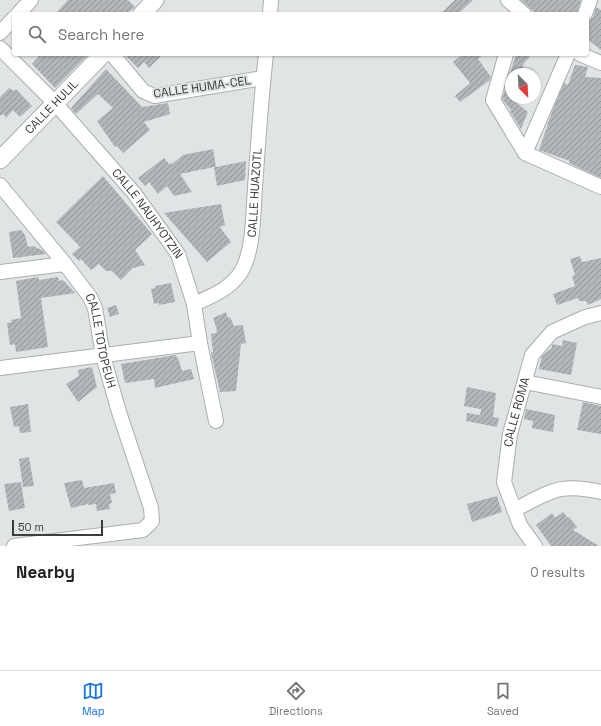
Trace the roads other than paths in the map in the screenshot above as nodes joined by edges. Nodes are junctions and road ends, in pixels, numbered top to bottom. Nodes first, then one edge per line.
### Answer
1 (31, 0) edge
2 (155, 0) edge
3 (271, 0) edge
4 (508, 0) edge
5 (590, 0) edge
6 (20, 12) edge
7 (144, 12) edge
8 (270, 12) edge
9 (519, 12) edge
10 (585, 12) edge
11 (12, 20) edge
12 (0, 33) edge
13 (0, 48) edge
14 (101, 56) edge
15 (114, 56) edge
16 (266, 56) edge
17 (505, 56) edge
18 (567, 56) edge
19 (584, 56) edge
20 (601, 64) edge
21 (263, 78) junction
22 (55, 103) junction
23 (525, 153) junction
24 (0, 160) edge
25 (0, 185) edge
26 (601, 187) edge
27 (65, 264) junction
28 (0, 272) edge
29 (194, 304) junction
30 (601, 314) edge
31 (200, 343) junction
32 (103, 356) junction
33 (0, 368) edge
34 (525, 382) junction
35 (601, 397) edge
36 (216, 422) dead end
37 (601, 492) edge
38 (514, 510) junction
39 (14, 546) edge
40 (535, 546) edge

1 - 6 street
2 - 7 street
3 - 8 street
4 - 9 street
5 - 10 street
11 - 12 street
13 - 22 street, CALLE NAUHYOTZIN
14 - 22 street, CALLE HULIL
15 - 21 street, CALLE HUMA-CEL
16 - 21 street, CALLE HUAZOTL
17 - 23 street
18 - 23 street
19 - 20 street
21 - 29 street, CALLE HUAZOTL
22 - 24 street, CALLE HULIL
22 - 29 street, CALLE NAUHYOTZIN
23 - 26 street
25 - 27 street, CALLE TOTOPEUH
27 - 28 street
27 - 32 street, CALLE TOTOPEUH
29 - 31 street, CALLE NAUHYOTZIN
30 - 34 street, CALLE ROMA
31 - 32 street
31 - 36 street, CALLE NAUHYOTZIN
32 - 33 street
32 - 39 street, CALLE TOTOPEUH
34 - 35 street
34 - 38 street, CALLE ROMA
37 - 38 street
38 - 40 street, CALLE ROMA

